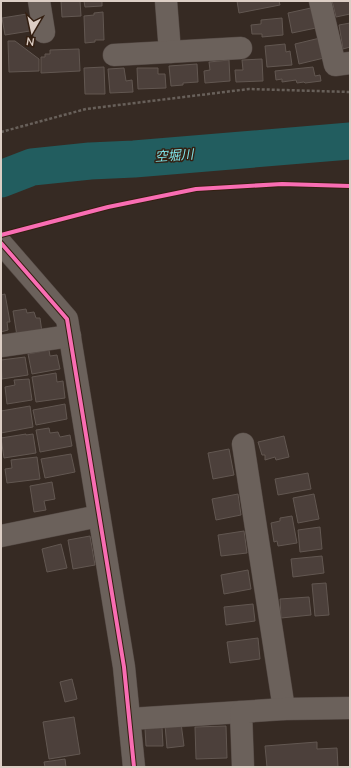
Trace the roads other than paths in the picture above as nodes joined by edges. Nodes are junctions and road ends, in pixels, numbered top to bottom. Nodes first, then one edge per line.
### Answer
1 (39, 1) edge
2 (166, 1) edge
3 (320, 1) edge
4 (44, 32) dead end
5 (241, 48) dead end
6 (170, 52) junction
7 (114, 55) dead end
8 (350, 63) edge
9 (1, 243) edge
10 (70, 336) junction
11 (1, 346) edge
12 (243, 444) dead end
13 (100, 516) junction
14 (1, 536) edge
15 (350, 708) edge
16 (284, 709) junction
17 (242, 712) junction
18 (130, 719) junction
19 (134, 767) edge
20 (243, 767) edge

1 - 4 street
2 - 6 street
3 - 8 street
5 - 6 street
6 - 7 street
9 - 10 street
10 - 11 street
10 - 13 street
12 - 16 street
13 - 14 street
13 - 18 street
15 - 16 street
16 - 17 street
17 - 18 street
17 - 20 street
18 - 19 street

